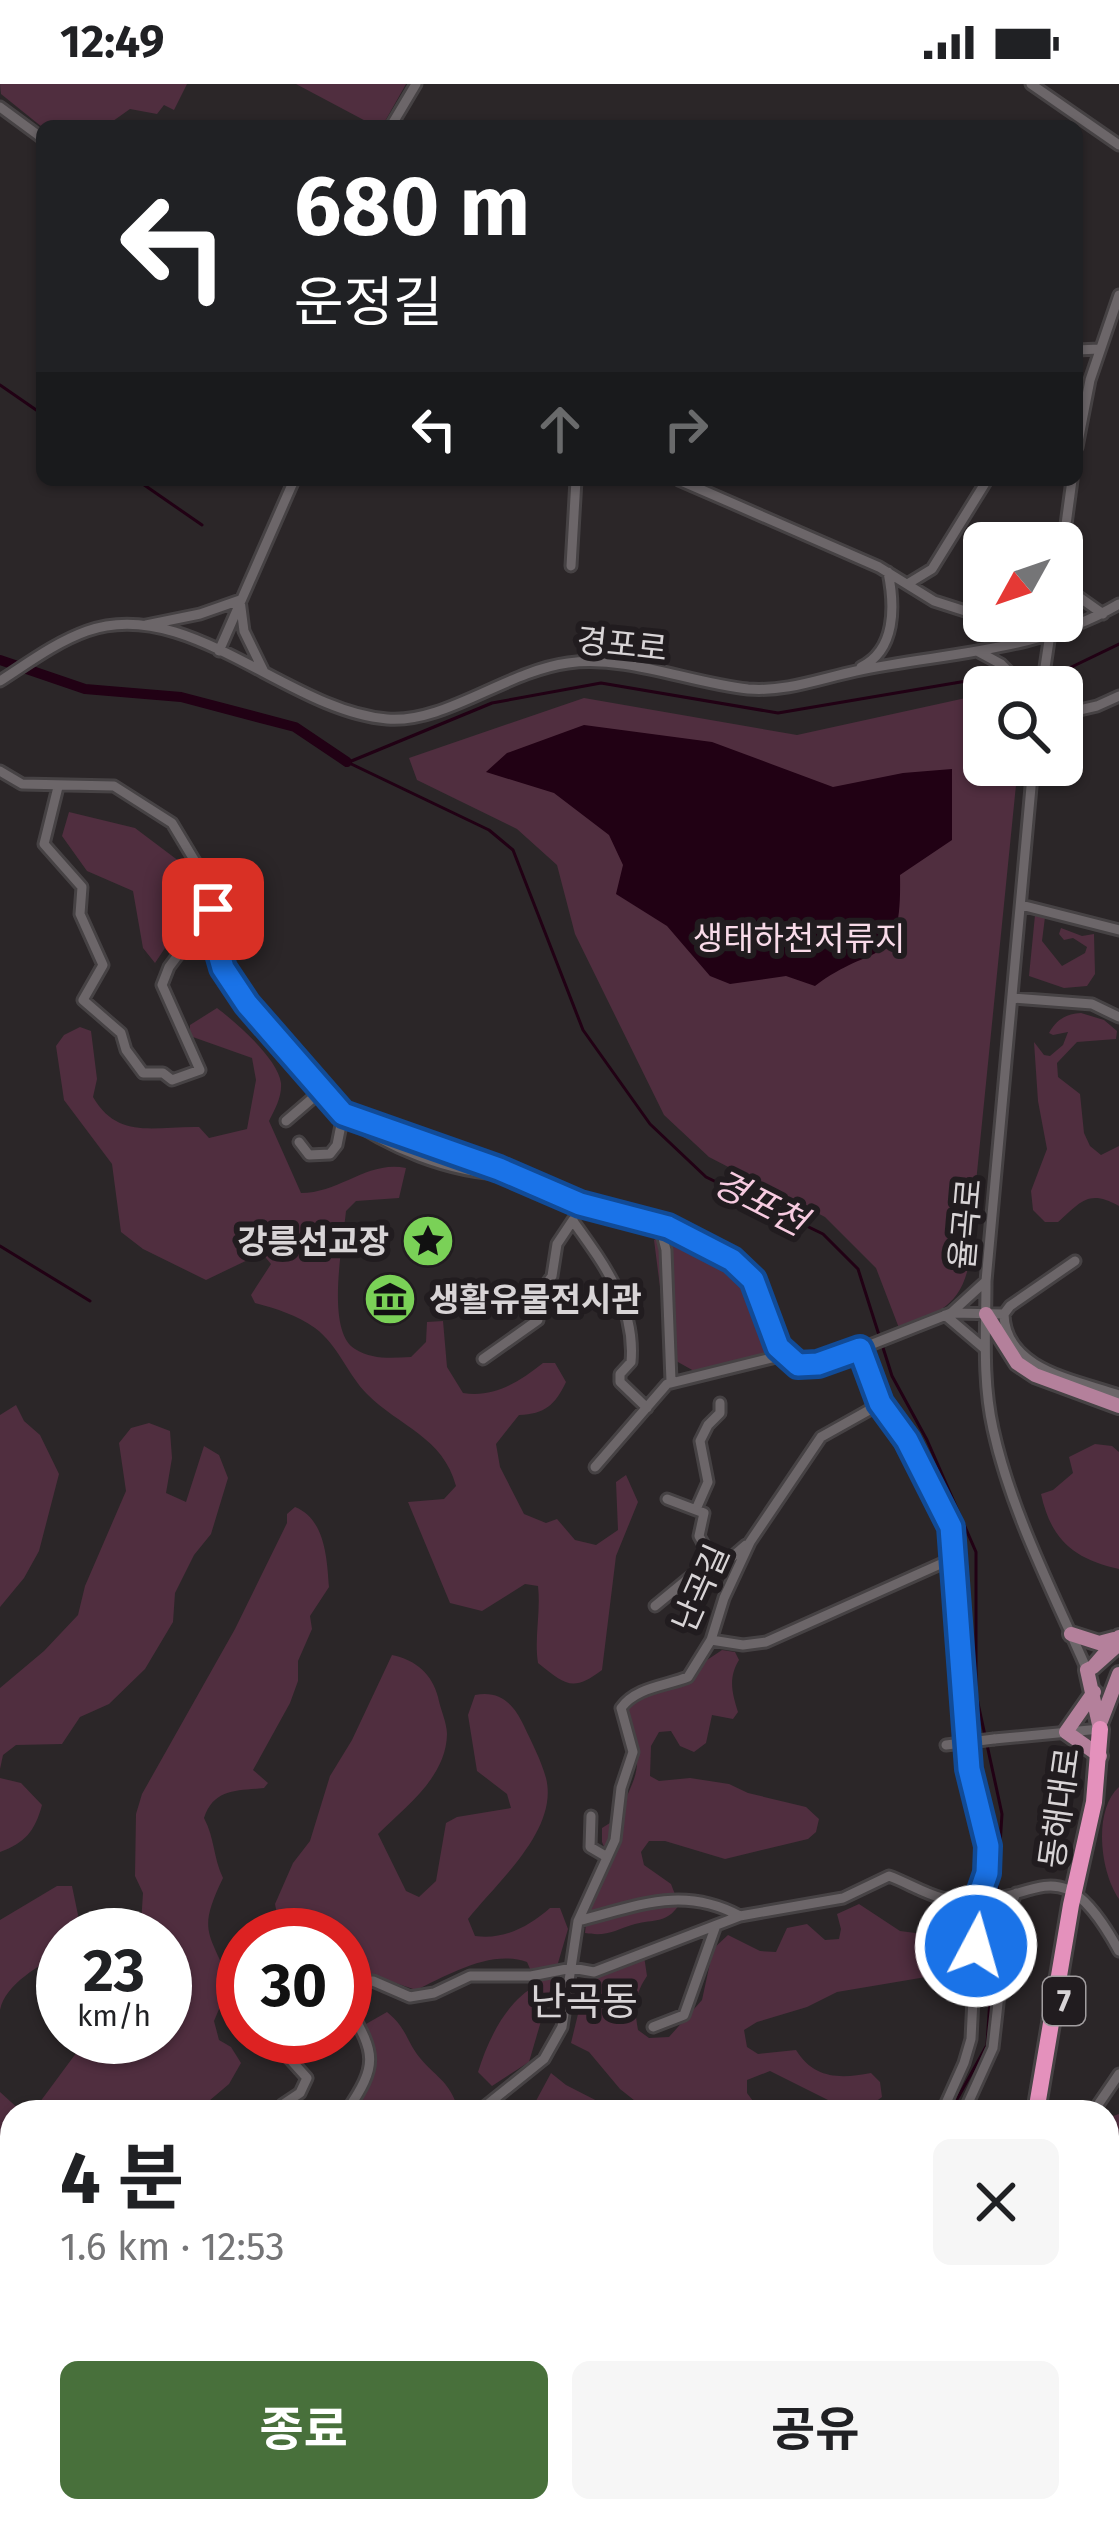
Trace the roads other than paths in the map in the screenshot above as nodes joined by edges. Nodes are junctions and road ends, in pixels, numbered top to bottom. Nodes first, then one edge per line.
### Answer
1 (416, 84) edge
2 (1031, 84) edge
3 (0, 106) edge
4 (395, 120) edge
5 (1083, 120) edge
6 (1083, 120) edge
7 (36, 133) edge
8 (1119, 145) edge
9 (1118, 298) edge
10 (1100, 349) junction
11 (1083, 350) edge
12 (1083, 421) edge
13 (292, 486) edge
14 (576, 486) edge
15 (694, 486) edge
16 (983, 486) edge
17 (1071, 486) edge
18 (1066, 522) edge
19 (571, 566) dead end
20 (888, 572) junction
21 (914, 585) junction
22 (240, 600) junction
23 (1083, 600) edge
24 (891, 602) junction
25 (1119, 604) edge
26 (963, 610) edge
27 (1103, 614) junction
28 (1083, 623) edge
29 (146, 625) junction
30 (1031, 642) edge
31 (219, 651) junction
32 (977, 651) junction
33 (1003, 666) edge
34 (852, 672) junction
35 (265, 674) junction
36 (0, 680) edge
37 (1119, 696) edge
38 (1083, 709) edge
39 (0, 771) edge
40 (1032, 786) edge
41 (58, 787) junction
42 (1021, 905) junction
43 (213, 909) junction
44 (1119, 930) edge
45 (1013, 998) junction
46 (1119, 1017) edge
47 (321, 1091) junction
48 (343, 1114) junction
49 (286, 1120) dead end
50 (298, 1142) dead end
51 (580, 1204) junction
52 (573, 1221) junction
53 (660, 1225) junction
54 (1075, 1261) dead end
55 (986, 1281) junction
56 (986, 1313) junction
57 (948, 1314) junction
58 (1004, 1315) junction
59 (862, 1348) junction
60 (985, 1349) junction
61 (784, 1355) junction
62 (483, 1359) dead end
63 (671, 1381) junction
64 (1119, 1395) edge
65 (720, 1403) dead end
66 (880, 1403) junction
67 (1119, 1406) edge
68 (647, 1408) junction
69 (595, 1467) dead end
70 (667, 1499) dead end
71 (697, 1508) junction
72 (750, 1542) junction
73 (712, 1558) junction
74 (954, 1558) junction
75 (655, 1606) dead end
76 (1071, 1634) junction
77 (711, 1640) junction
78 (1119, 1640) edge
79 (1090, 1669) junction
80 (1119, 1674) edge
81 (1094, 1692) junction
82 (1099, 1727) junction
83 (1066, 1732) junction
84 (946, 1745) dead end
85 (1100, 1756) junction
86 (592, 1816) dead end
87 (595, 1852) junction
88 (608, 1857) junction
89 (588, 1864) dead end
90 (1076, 1890) junction
91 (1013, 1893) junction
92 (982, 1898) junction
93 (740, 1916) junction
94 (578, 1921) junction
95 (715, 1928) junction
96 (1119, 1951) edge
97 (572, 1968) junction
98 (372, 1981) edge
99 (653, 2027) dead end
100 (295, 2064) edge
101 (369, 2064) edge
102 (1119, 2074) edge
103 (290, 2100) edge
104 (356, 2100) edge
105 (494, 2100) edge
106 (947, 2100) edge
107 (969, 2100) edge
108 (1042, 2100) edge
109 (1101, 2100) edge

1 - 4 street
2 - 6 street
3 - 7 street
5 - 8 street
9 - 10 street
10 - 11 street
10 - 12 street
13 - 22 street
14 - 19 street
15 - 20 street
16 - 21 street
17 - 18 street
20 - 21 street
20 - 24 street
21 - 24 street
21 - 26 street
22 - 29 street
22 - 31 street
22 - 35 street
23 - 27 street
24 - 34 street
25 - 27 street, 경포로
27 - 28 street, 경포로
29 - 31 street, 경포로
29 - 36 street, 경포로
30 - 32 street, 경포로
31 - 35 street, 경포로
32 - 33 street
32 - 34 street, 경포로
34 - 35 street, 경포로
37 - 38 street
39 - 41 street
40 - 42 street, 율곡로
41 - 43 street
41 - 43 street
42 - 44 street
42 - 45 street, 율곡로
43 - 47 street
45 - 46 street
45 - 55 street, 율곡로
47 - 48 street
47 - 49 street
48 - 50 street
48 - 51 street
51 - 52 street
51 - 53 street
52 - 62 street
52 - 68 street
53 - 61 street
53 - 63 street
54 - 58 street
55 - 56 street, 율곡로
55 - 57 street
56 - 57 street
56 - 58 street
56 - 60 street, 율곡로
56 - 67 main road
57 - 59 street
57 - 60 street
58 - 64 street
59 - 61 street
59 - 66 street
60 - 76 street, 율곡로
61 - 63 street
63 - 68 street
65 - 71 street
66 - 72 street, 난곡길
66 - 74 street
68 - 69 street
70 - 71 street
71 - 73 street
72 - 73 street
72 - 77 street, 난곡길
73 - 75 street
74 - 77 street
74 - 92 street
76 - 78 main road
76 - 79 street, 율곡로
77 - 88 street, 난곡길
78 - 79 main road
79 - 81 main road, 동해대로 / 7
80 - 82 main road, 7
81 - 82 main road, 동해대로 / 7
81 - 83 main road
82 - 83 street
82 - 85 highway, 동해대로 / 7
83 - 84 street, bridge
83 - 85 main road
85 - 90 highway, 동해대로 / 7
86 - 87 street
87 - 88 street
87 - 89 street
88 - 94 street, 난곡길
90 - 91 street
90 - 96 street
90 - 108 highway, 동해대로 / 7
91 - 92 street
91 - 107 street
92 - 93 street
92 - 106 street
93 - 94 street
93 - 95 street
94 - 97 street, 난곡길
95 - 97 street
95 - 99 street
97 - 98 street
97 - 105 street, 난곡길
100 - 103 street
101 - 104 street
102 - 109 street

